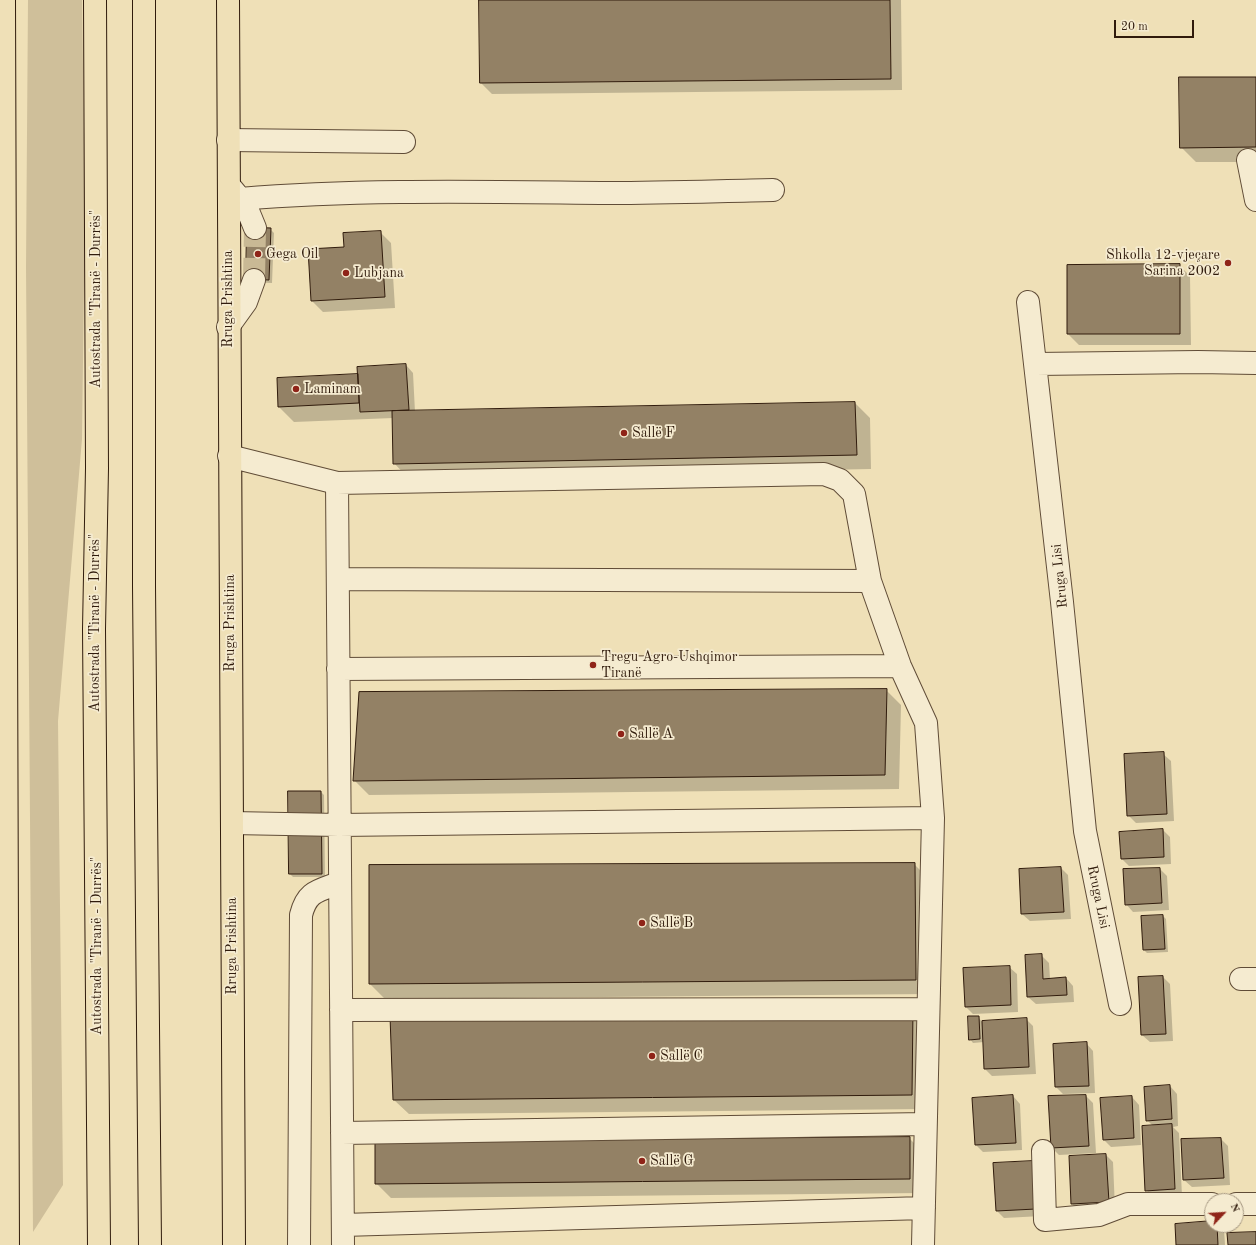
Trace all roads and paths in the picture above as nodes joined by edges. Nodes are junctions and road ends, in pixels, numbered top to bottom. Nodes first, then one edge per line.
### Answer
1 (4, 0) edge
2 (95, 0) edge
3 (144, 0) edge
4 (228, 0) edge
5 (228, 140) junction
6 (404, 142) dead end
7 (2, 146) edge
8 (1248, 160) dead end
9 (773, 190) dead end
10 (234, 191) junction
11 (1256, 200) edge
12 (255, 228) tunnel mouth
13 (2, 243) edge
14 (254, 280) tunnel mouth
15 (1028, 302) dead end
16 (228, 327) junction
17 (1256, 363) edge
18 (1036, 364) junction
19 (229, 456) junction
20 (337, 483) junction
21 (338, 579) junction
22 (870, 581) junction
23 (900, 666) junction
24 (338, 669) junction
25 (3, 746) edge
26 (933, 818) junction
27 (232, 823) junction
28 (340, 825) junction
29 (339, 883) junction
30 (1120, 1004) dead end
31 (927, 1009) junction
32 (341, 1010) junction
33 (925, 1124) junction
34 (342, 1133) junction
35 (1043, 1151) dead end
36 (1204, 1204) edge
37 (1244, 1204) edge
38 (1256, 1204) edge
39 (924, 1208) junction
40 (343, 1235) edge
41 (8, 1245) edge
42 (99, 1245) edge
43 (150, 1245) edge
44 (234, 1245) edge
45 (299, 1245) edge
46 (923, 1245) edge

1 - 7 main road
2 - 42 main road, Autostrada "Tiranë - Durrës"
3 - 43 main road
4 - 5 main road, Rruga Prishtina
5 - 6 street
5 - 10 main road, Rruga Prishtina
7 - 13 main road
8 - 11 street
9 - 10 street
10 - 12 street
10 - 16 main road, Rruga Prishtina
13 - 25 main road
14 - 16 street
15 - 18 street, Rruga Lisi
16 - 19 main road, Rruga Prishtina
17 - 18 street
18 - 30 street, Rruga Lisi
19 - 20 street
19 - 27 main road, Rruga Prishtina
20 - 21 street
20 - 22 street
21 - 22 street
21 - 24 street
22 - 23 street
23 - 24 street
23 - 26 street
24 - 28 street
25 - 41 main road
26 - 28 street
26 - 31 street
27 - 28 street
27 - 44 main road, Rruga Prishtina
28 - 29 street
29 - 32 street
29 - 45 street
31 - 32 street
31 - 33 street
32 - 34 street
33 - 34 street
33 - 39 street
34 - 40 street
35 - 36 street
37 - 38 street
39 - 40 street
39 - 46 street

